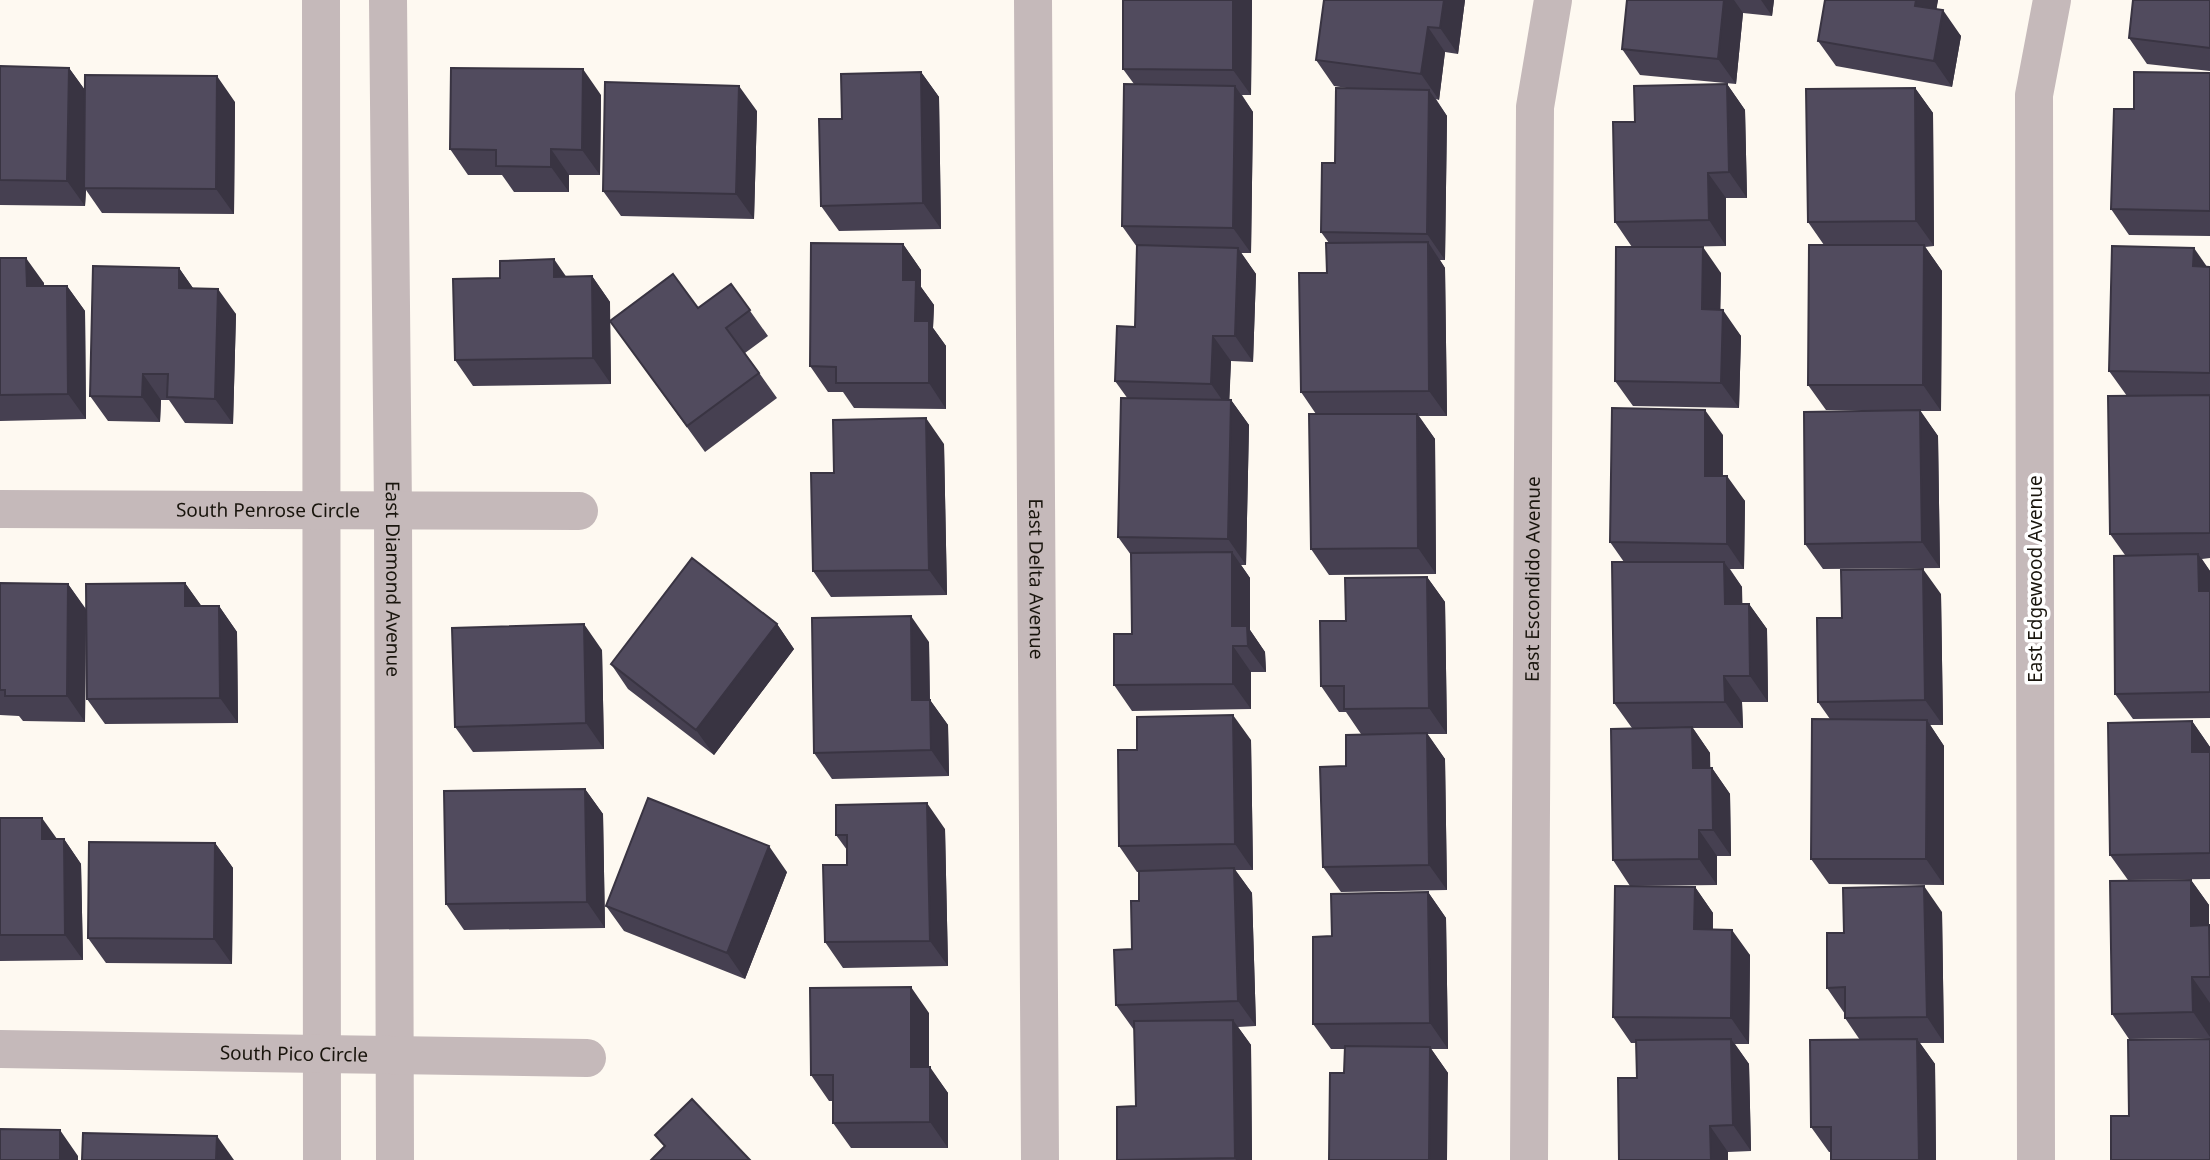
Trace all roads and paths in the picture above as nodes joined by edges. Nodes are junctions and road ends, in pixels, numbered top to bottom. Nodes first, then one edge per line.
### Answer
1 (321, 0) edge
2 (388, 0) edge
3 (1033, 0) edge
4 (1553, 0) edge
5 (2052, 0) edge
6 (0, 509) edge
7 (579, 510) dead end
8 (321, 511) junction
9 (393, 511) junction
10 (0, 1049) edge
11 (322, 1056) junction
12 (396, 1056) junction
13 (587, 1058) dead end
14 (322, 1160) edge
15 (395, 1160) edge
16 (1040, 1160) edge
17 (1529, 1160) edge
18 (2036, 1160) edge

1 - 8 street
2 - 9 street, East Diamond Avenue
3 - 16 street, East Delta Avenue
4 - 17 street, East Escondido Avenue
5 - 18 street, East Edgewood Avenue
6 - 8 street, South Penrose Circle
7 - 9 street, South Penrose Circle
8 - 9 street, South Penrose Circle
8 - 11 street
9 - 12 street, East Diamond Avenue
10 - 11 street, South Pico Circle
11 - 12 street, South Pico Circle
11 - 14 street
12 - 13 street, South Pico Circle
12 - 15 street, East Diamond Avenue

